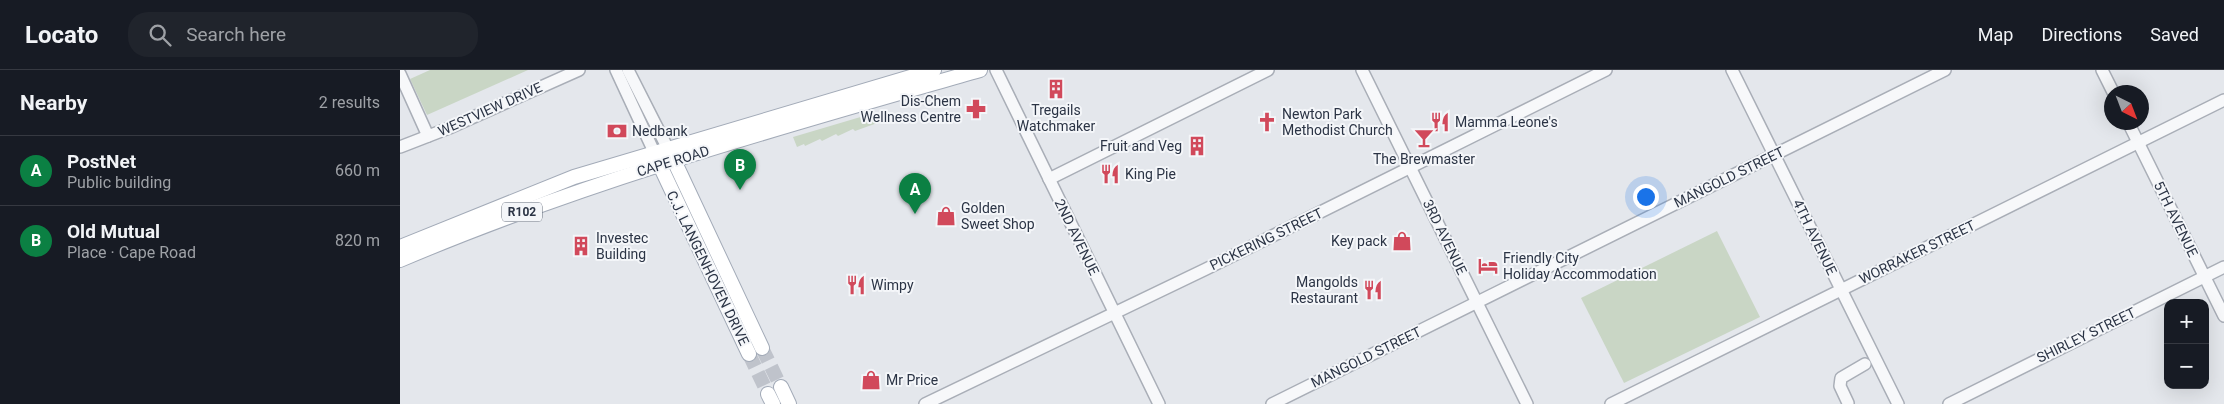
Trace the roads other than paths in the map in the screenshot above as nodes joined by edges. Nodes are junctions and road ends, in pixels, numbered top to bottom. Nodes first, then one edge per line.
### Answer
1 (579, 70) edge
2 (616, 70) edge
3 (628, 70) edge
4 (934, 70) edge
5 (980, 70) edge
6 (996, 70) edge
7 (1268, 70) edge
8 (1362, 70) edge
9 (1606, 70) edge
10 (1732, 70) edge
11 (1945, 70) edge
12 (2102, 70) edge
13 (400, 74) edge
14 (2110, 85) edge
15 (403, 91) edge
16 (2224, 100) edge
17 (2132, 130) edge
18 (428, 136) junction
19 (2138, 142) junction
20 (400, 147) edge
21 (1774, 154) junction
22 (671, 155) junction
23 (657, 159) junction
24 (1410, 167) junction
25 (1049, 179) junction
26 (400, 247) edge
27 (400, 260) edge
28 (2224, 267) edge
29 (2204, 277) junction
30 (1841, 289) junction
31 (1477, 302) junction
32 (1114, 314) junction
33 (2224, 316) edge
34 (762, 348) tunnel mouth
35 (749, 354) tunnel mouth
36 (1865, 364) dead end
37 (781, 387) tunnel mouth
38 (1848, 403) edge
39 (789, 404) edge
40 (925, 404) edge
41 (1159, 404) edge
42 (1272, 404) edge
43 (1527, 404) edge
44 (1611, 404) edge
45 (1898, 404) edge
46 (1949, 404) edge

1 - 18 street, WESTVIEW DRIVE
2 - 23 street
3 - 22 street
4 - 22 main road, CAPE ROAD / R102
5 - 22 main road, CAPE ROAD / R102
6 - 25 street, 2ND AVENUE
7 - 25 street
8 - 24 street, 3RD AVENUE
9 - 24 street, PICKERING STREET
10 - 21 street, 4TH AVENUE
11 - 21 street, MANGOLD STREET
12 - 14 street
13 - 15 street
15 - 18 street
16 - 19 street, WORRAKER STREET
17 - 19 street, 5TH AVENUE
18 - 20 street, WESTVIEW DRIVE
19 - 29 street, 5TH AVENUE
19 - 30 street, WORRAKER STREET
21 - 30 street, 4TH AVENUE
21 - 31 street, MANGOLD STREET
22 - 23 main road, CAPE ROAD / R102
22 - 34 main road, C.J. LANGENHOVEN DRIVE
23 - 26 main road, CAPE ROAD / R102
23 - 27 main road, CAPE ROAD / R102
23 - 35 main road, C.J. LANGENHOVEN DRIVE
24 - 31 street, 3RD AVENUE
24 - 32 street, PICKERING STREET
25 - 32 street, 2ND AVENUE
28 - 29 street, SHIRLEY STREET
29 - 33 street, 5TH AVENUE
29 - 46 street, SHIRLEY STREET
30 - 44 street, WORRAKER STREET
30 - 45 street, 4TH AVENUE
31 - 42 street, MANGOLD STREET
31 - 43 street, 3RD AVENUE
32 - 40 street, PICKERING STREET
32 - 41 street, 2ND AVENUE
36 - 38 street
37 - 39 main road

